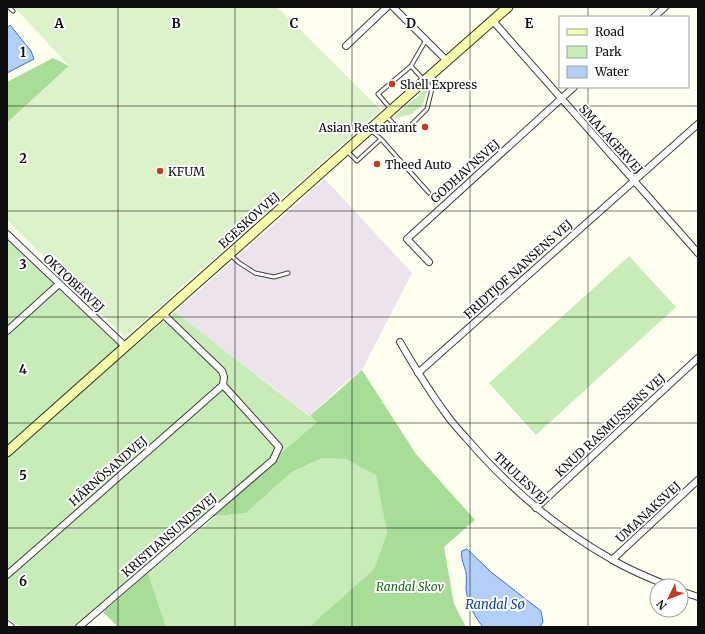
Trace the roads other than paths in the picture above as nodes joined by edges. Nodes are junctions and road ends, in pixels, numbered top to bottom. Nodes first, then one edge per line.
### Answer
1 (9, 7) edge
2 (387, 7) edge
3 (393, 7) edge
4 (508, 7) edge
5 (665, 7) edge
6 (13, 11) dead end
7 (655, 16) edge
8 (493, 21) junction
9 (426, 40) junction
10 (346, 46) dead end
11 (447, 61) junction
12 (411, 66) junction
13 (424, 81) junction
14 (573, 88) edge
15 (561, 99) junction
16 (388, 112) junction
17 (698, 124) edge
18 (369, 129) junction
19 (381, 139) junction
20 (346, 150) junction
21 (634, 181) junction
22 (429, 193) dead end
23 (7, 234) edge
24 (697, 249) edge
25 (230, 254) junction
26 (429, 262) dead end
27 (288, 273) dead end
28 (59, 284) junction
29 (163, 314) junction
30 (7, 331) edge
31 (400, 342) dead end
32 (126, 347) junction
33 (698, 358) edge
34 (418, 373) junction
35 (223, 384) junction
36 (7, 452) edge
37 (698, 480) edge
38 (536, 508) junction
39 (612, 560) junction
40 (7, 575) edge
41 (651, 578) edge
42 (7, 624) edge
43 (11, 627) edge
44 (79, 627) edge

1 - 6 lane
2 - 10 street
3 - 9 street
4 - 8 street, EGESKOVVEJ
5 - 7 street
8 - 11 street, EGESKOVVEJ
8 - 15 street, SMALAGERVEJ
9 - 11 street
9 - 12 lane
11 - 13 street, EGESKOVVEJ
12 - 13 lane
12 - 16 lane
13 - 16 street, EGESKOVVEJ
13 - 16 lane
14 - 15 street
15 - 21 street, SMALAGERVEJ
15 - 26 street, GODHAVNSVEJ
16 - 18 street, EGESKOVVEJ
17 - 21 street, FRIDTJOF NANSENS VEJ
18 - 19 lane
18 - 20 street, EGESKOVVEJ
19 - 20 lane
19 - 22 lane
20 - 25 street, EGESKOVVEJ
21 - 24 street, SMALAGERVEJ
21 - 34 street, FRIDTJOF NANSENS VEJ
23 - 28 street, OKTOBERVEJ
25 - 27 lane
25 - 29 street, EGESKOVVEJ
28 - 30 street
28 - 32 street, OKTOBERVEJ
29 - 32 street, EGESKOVVEJ
29 - 35 street
31 - 34 street, THULESVEJ
32 - 36 street, EGESKOVVEJ
33 - 38 street, KNUD RASMUSSENS VEJ
34 - 38 street, THULESVEJ
35 - 40 street, HÄRNÖSANDVEJ
35 - 44 street, KRISTIANSUNDSVEJ
37 - 39 street, UMANAKSVEJ
38 - 39 street, THULESVEJ
39 - 41 street, THULESVEJ
42 - 43 street

